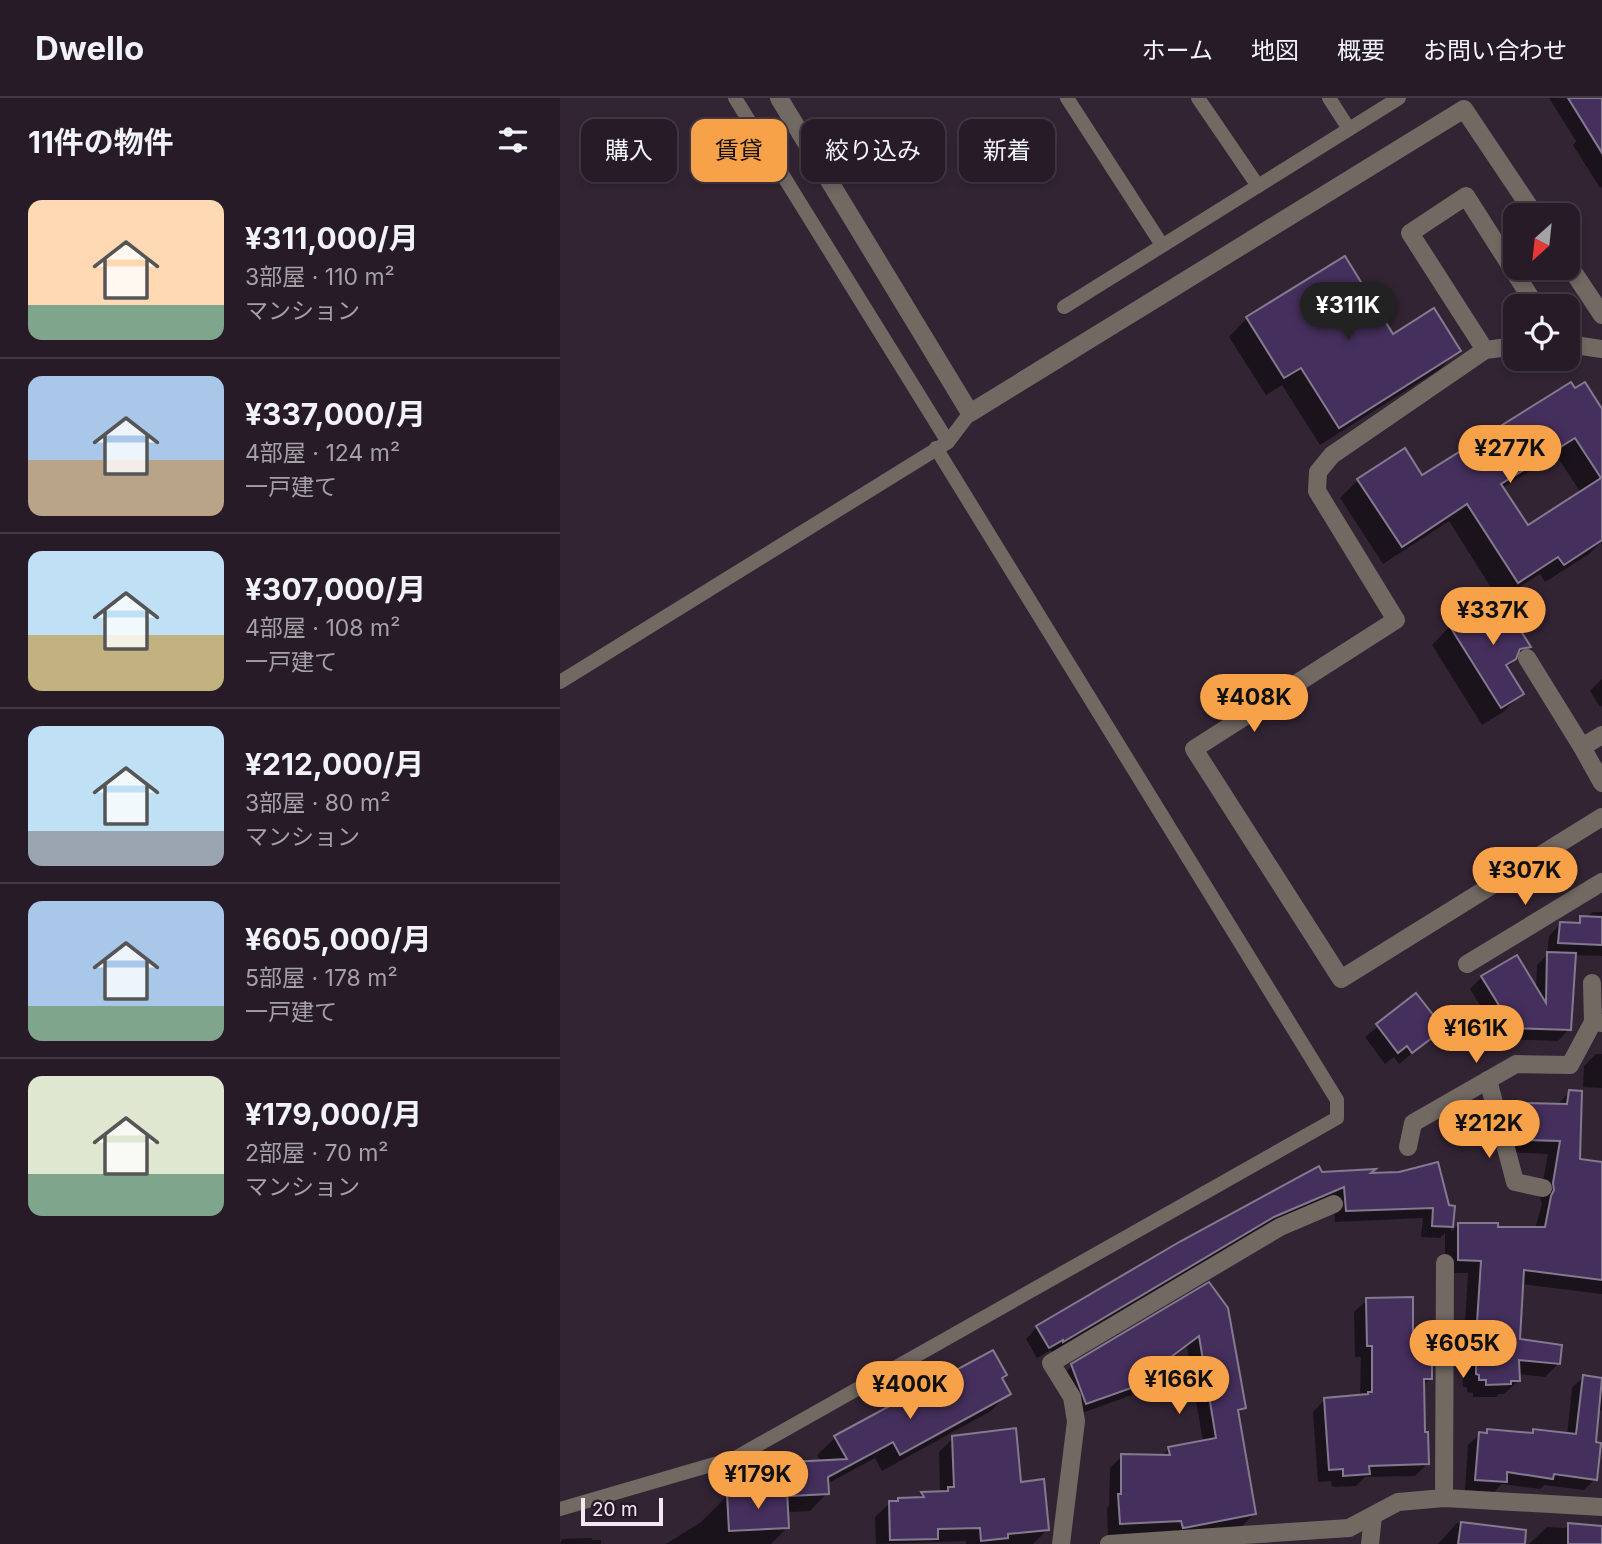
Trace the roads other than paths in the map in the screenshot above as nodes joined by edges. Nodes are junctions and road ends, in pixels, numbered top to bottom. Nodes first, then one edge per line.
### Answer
1 (735, 98) edge
2 (779, 98) edge
3 (1067, 98) edge
4 (1198, 98) edge
5 (1329, 98) edge
6 (1399, 98) edge
7 (1349, 129) junction
8 (1258, 186) junction
9 (1527, 203) edge
10 (1163, 245) junction
11 (1579, 280) edge
12 (1528, 294) edge
13 (1064, 307) dead end
14 (1602, 315) edge
15 (1580, 346) edge
16 (1503, 348) edge
17 (1602, 349) edge
18 (1485, 350) junction
19 (971, 413) junction
20 (942, 445) junction
21 (1527, 658) dead end
22 (560, 682) edge
23 (1602, 736) edge
24 (1582, 747) junction
25 (1602, 783) edge
26 (1602, 817) edge
27 (1602, 882) edge
28 (1467, 964) dead end
29 (1592, 983) dead end
30 (1598, 1022) edge
31 (1488, 1080) junction
32 (1408, 1147) dead end
33 (1543, 1188) dead end
34 (1334, 1204) dead end
35 (1445, 1263) dead end
36 (1444, 1498) junction
37 (1602, 1507) edge
38 (560, 1509) edge
39 (1373, 1516) junction
40 (1061, 1544) edge
41 (1109, 1544) edge
42 (1370, 1544) edge

1 - 20 lane
2 - 19 street
3 - 10 lane
4 - 8 lane
5 - 7 lane
6 - 7 lane
7 - 8 lane
8 - 10 lane
9 - 19 street
10 - 13 lane
11 - 14 street
12 - 18 street
15 - 17 street
16 - 18 street
18 - 26 street
19 - 20 lane
20 - 22 lane
20 - 38 lane
21 - 24 street
23 - 24 street
24 - 25 street
27 - 28 street
29 - 30 street
30 - 31 street
31 - 32 street
31 - 33 street
34 - 40 street
35 - 36 street
36 - 37 street
36 - 39 street
39 - 41 street
39 - 42 street

